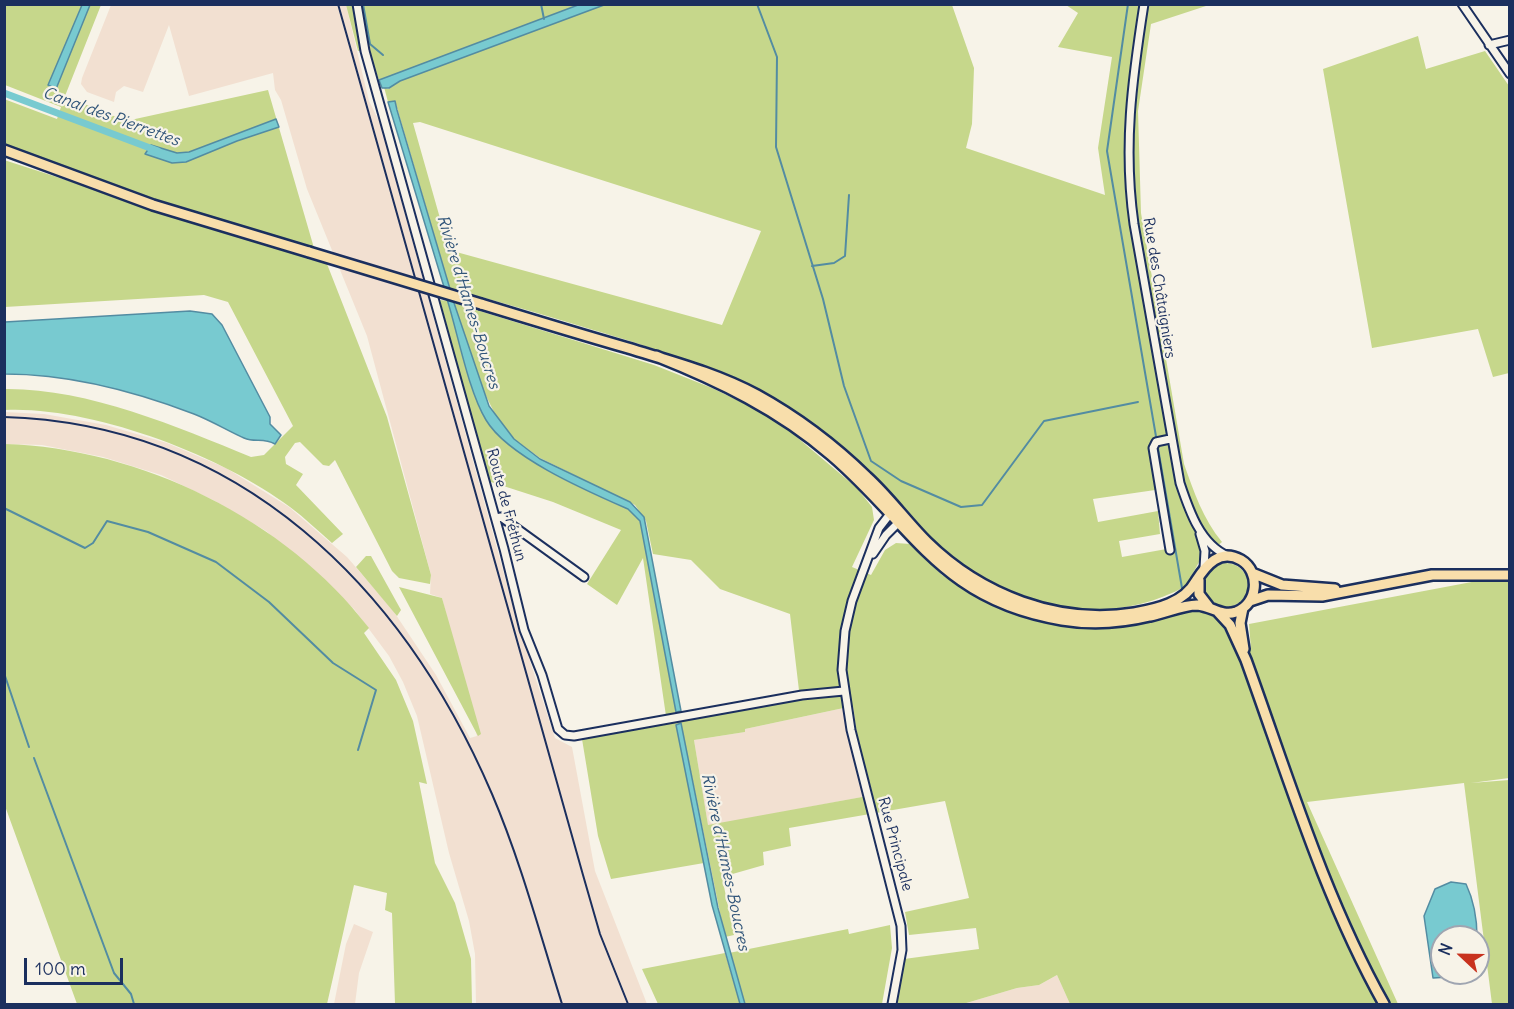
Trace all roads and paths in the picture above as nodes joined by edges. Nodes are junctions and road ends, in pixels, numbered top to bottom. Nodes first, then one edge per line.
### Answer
1 (357, 4) edge
2 (1144, 4) edge
3 (1462, 4) edge
4 (1509, 40) edge
5 (1489, 45) junction
6 (1509, 74) edge
7 (4, 150) edge
8 (1163, 440) junction
9 (892, 510) junction
10 (496, 518) junction
11 (901, 520) junction
12 (1195, 520) junction
13 (1170, 550) dead end
14 (1230, 557) junction
15 (1204, 568) junction
16 (1252, 573) junction
17 (862, 575) junction
18 (1509, 575) edge
19 (584, 577) dead end
20 (1199, 577) junction
21 (1356, 588) junction
22 (1247, 604) junction
23 (1213, 610) junction
24 (1246, 660) junction
25 (844, 691) junction
26 (892, 1005) edge
27 (1384, 1005) edge

1 - 10 street, Route de Fréthun
2 - 8 street, Rue des Châtaigniers
3 - 5 street
4 - 5 street
5 - 6 street
7 - 9 main road, bridge
8 - 12 street, Rue des Châtaigniers
8 - 13 street
9 - 11 main road
9 - 17 street
10 - 19 street
10 - 25 street, Route de Fréthun
11 - 17 street
11 - 20 main road
11 - 23 main road
12 - 14 street, Rue des Châtaigniers
12 - 15 street
14 - 15 main road
14 - 16 main road
15 - 20 main road
16 - 21 main road
16 - 22 main road
17 - 25 street, Rue Principale
18 - 21 main road
20 - 23 main road
21 - 22 main road
22 - 23 main road
22 - 24 main road
23 - 24 main road
24 - 27 main road
25 - 26 street, Rue Principale

